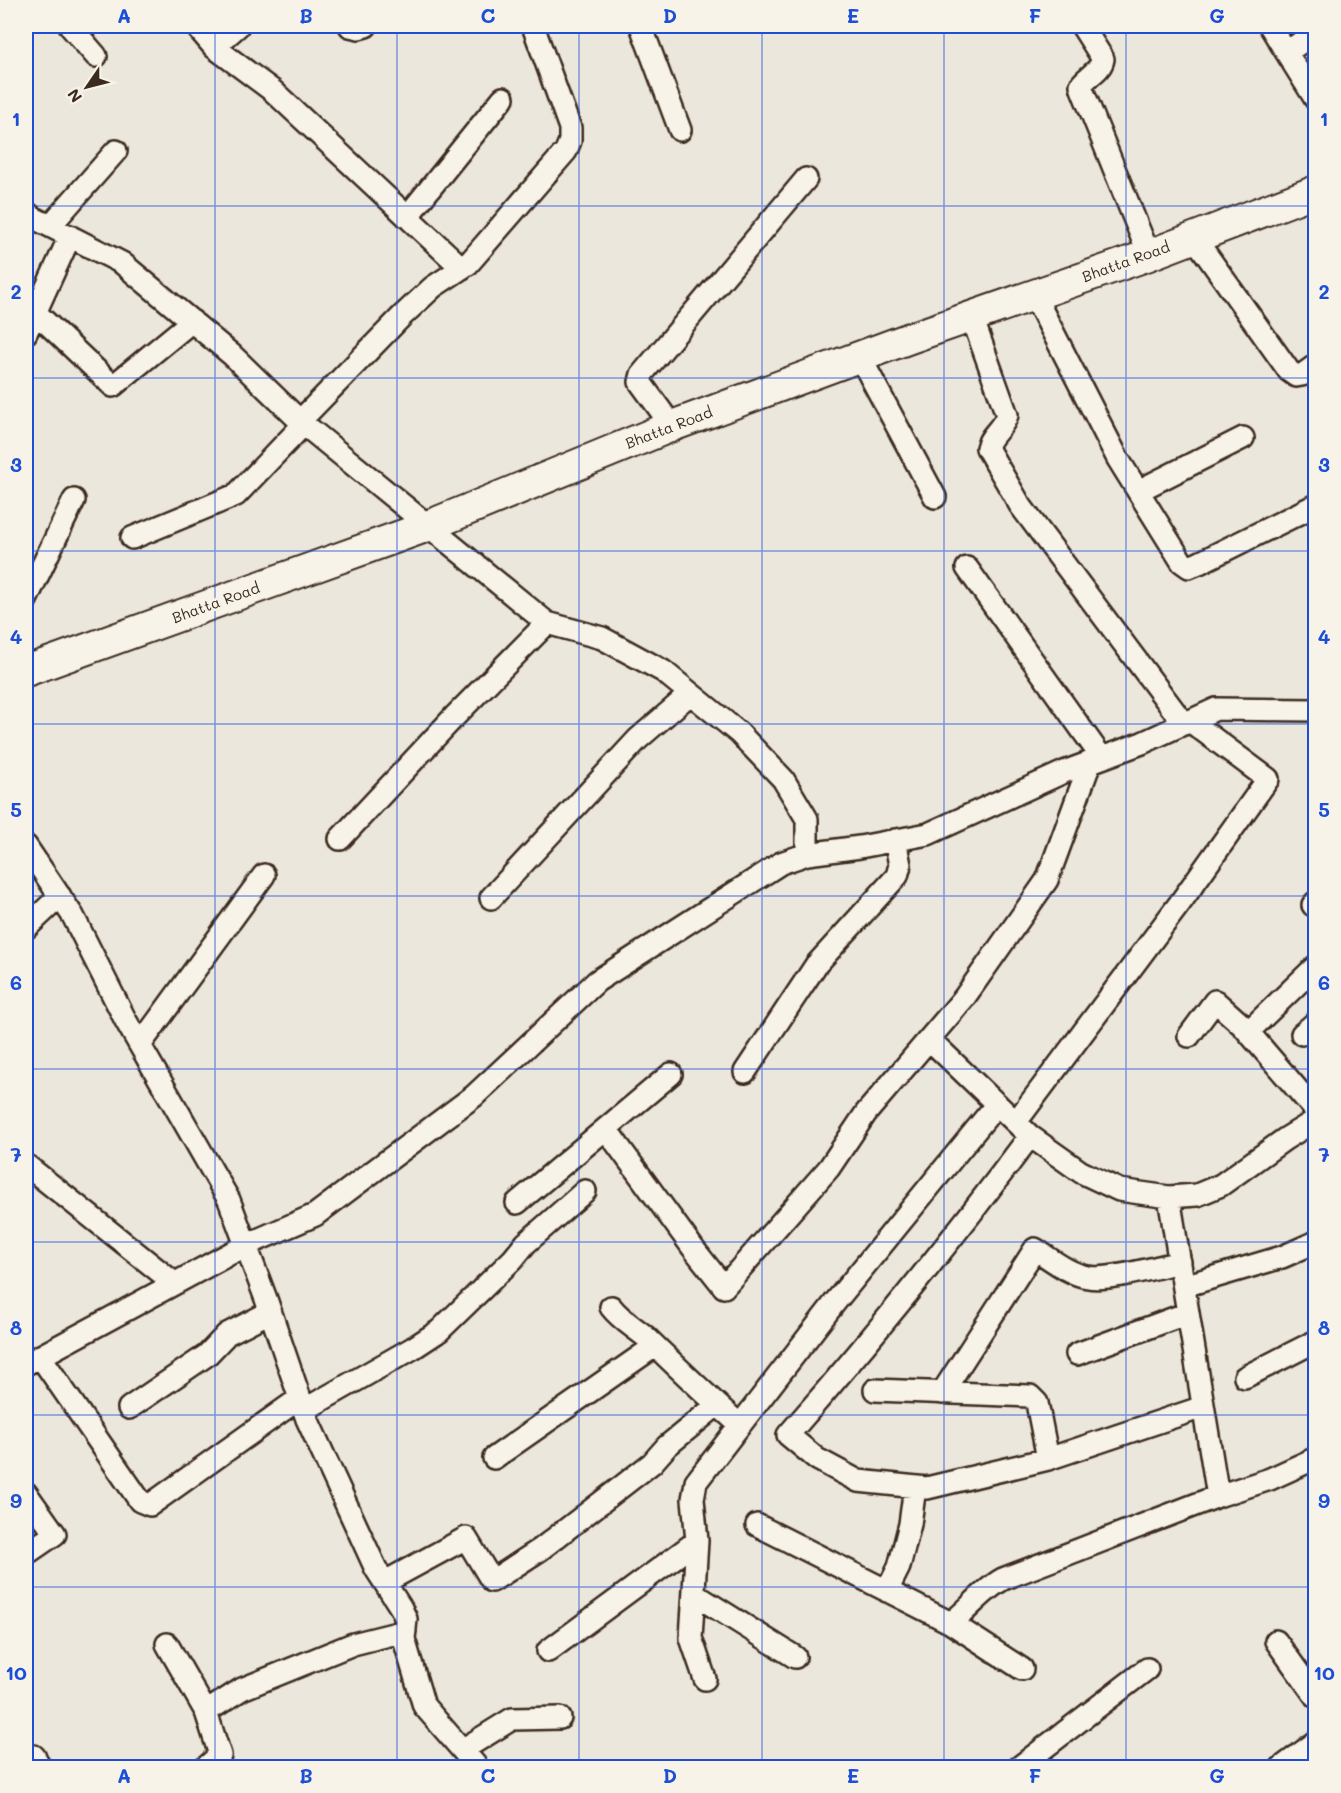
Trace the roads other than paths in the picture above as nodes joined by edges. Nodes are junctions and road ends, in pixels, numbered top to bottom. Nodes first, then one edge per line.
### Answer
1 (70, 26) edge
2 (196, 26) edge
3 (238, 26) edge
4 (351, 26) edge
5 (366, 26) edge
6 (533, 26) edge
7 (640, 26) edge
8 (1082, 26) edge
9 (1270, 26) edge
10 (1316, 32) edge
11 (214, 47) junction
12 (1287, 52) junction
13 (96, 56) dead end
14 (503, 98) dead end
15 (1316, 100) edge
16 (680, 129) dead end
17 (116, 151) dead end
18 (806, 179) dead end
19 (1316, 191) edge
20 (26, 212) edge
21 (407, 217) junction
22 (50, 226) junction
23 (70, 236) junction
24 (1194, 237) junction
25 (1149, 255) junction
26 (462, 268) junction
27 (1034, 295) junction
28 (35, 312) junction
29 (972, 317) junction
30 (192, 321) junction
31 (26, 333) edge
32 (860, 357) junction
33 (1316, 365) edge
34 (302, 423) junction
35 (672, 426) junction
36 (1243, 438) dead end
37 (1138, 491) junction
38 (935, 497) dead end
39 (74, 500) dead end
40 (1316, 505) edge
41 (428, 526) junction
42 (132, 538) dead end
43 (967, 568) dead end
44 (26, 600) edge
45 (547, 623) junction
46 (26, 671) edge
47 (690, 694) junction
48 (1316, 710) edge
49 (1187, 722) junction
50 (1096, 760) junction
51 (340, 838) dead end
52 (895, 840) junction
53 (26, 846) edge
54 (807, 854) junction
55 (264, 875) dead end
56 (60, 896) junction
57 (491, 898) dead end
58 (1316, 902) edge
59 (1316, 907) edge
60 (26, 928) edge
61 (1316, 966) edge
62 (1248, 1032) junction
63 (1189, 1036) dead end
64 (929, 1039) junction
65 (140, 1045) junction
66 (745, 1072) dead end
67 (671, 1074) dead end
68 (997, 1104) junction
69 (1316, 1111) edge
70 (1316, 1120) edge
71 (606, 1129) junction
72 (1023, 1129) junction
73 (26, 1165) edge
74 (585, 1191) dead end
75 (1169, 1197) junction
76 (517, 1203) dead end
77 (1316, 1242) edge
78 (246, 1245) junction
79 (1180, 1262) junction
80 (174, 1283) junction
81 (1184, 1286) junction
82 (611, 1307) dead end
83 (270, 1312) junction
84 (1188, 1313) junction
85 (1316, 1341) edge
86 (655, 1346) junction
87 (1077, 1354) dead end
88 (33, 1360) edge
89 (1245, 1377) dead end
90 (875, 1390) dead end
91 (942, 1393) junction
92 (302, 1404) junction
93 (717, 1404) junction
94 (1203, 1407) junction
95 (129, 1408) dead end
96 (740, 1425) junction
97 (494, 1458) dead end
98 (1316, 1458) edge
99 (1048, 1459) junction
100 (915, 1487) junction
101 (26, 1493) edge
102 (1218, 1496) junction
103 (757, 1525) dead end
104 (697, 1541) junction
105 (26, 1554) edge
106 (385, 1582) junction
107 (887, 1591) junction
108 (694, 1594) junction
109 (951, 1623) junction
110 (405, 1631) junction
111 (1276, 1641) dead end
112 (167, 1644) dead end
113 (548, 1651) dead end
114 (795, 1657) dead end
115 (1022, 1669) dead end
116 (1147, 1669) dead end
117 (705, 1679) dead end
118 (1316, 1697) edge
119 (206, 1712) junction
120 (560, 1718) dead end
121 (1316, 1742) edge
122 (462, 1750) junction
123 (26, 1762) edge
124 (41, 1767) edge
125 (205, 1767) edge
126 (478, 1767) edge
127 (1018, 1767) edge
128 (1281, 1767) edge

1 - 13 street
2 - 11 street
3 - 11 street
4 - 5 street
6 - 26 street
7 - 16 street
8 - 25 street
9 - 12 street
10 - 12 street
11 - 21 street
12 - 15 street
14 - 21 street
17 - 22 street
18 - 35 street
19 - 24 main road, Bhatta Road
20 - 22 street
21 - 26 street
22 - 23 street
23 - 28 street
23 - 30 street
24 - 25 main road, Bhatta Road
24 - 33 street
25 - 27 main road, Bhatta Road
26 - 34 street
27 - 29 main road, Bhatta Road
27 - 37 street
28 - 30 street
28 - 31 street
29 - 32 main road, Bhatta Road
29 - 49 street
30 - 34 street
32 - 35 main road, Bhatta Road
32 - 38 street
34 - 41 street
34 - 42 street
35 - 41 main road, Bhatta Road
36 - 37 street
37 - 40 street
39 - 44 street
41 - 45 street
41 - 46 main road, Bhatta Road
43 - 50 street
45 - 47 street
45 - 51 street
47 - 54 street
47 - 57 street
48 - 49 street
49 - 50 street
49 - 72 street
50 - 52 street
50 - 64 street
52 - 54 street
52 - 66 street
53 - 56 street
54 - 78 street
55 - 65 street
56 - 60 street
56 - 65 street
58 - 59 street
61 - 62 street
62 - 63 street
62 - 69 street
64 - 68 street
64 - 71 street
65 - 78 street
67 - 71 street
68 - 72 street
68 - 96 street
70 - 75 street
71 - 76 street
72 - 75 street
72 - 100 street
73 - 80 street
74 - 92 street
75 - 79 street
77 - 81 street
78 - 80 street
78 - 83 street
79 - 81 street
79 - 91 street
80 - 88 street
81 - 84 street
82 - 86 street
83 - 92 street
83 - 95 street
84 - 87 street
84 - 94 street
85 - 89 street
86 - 93 street
86 - 97 street
88 - 92 street
90 - 91 street
91 - 99 street
92 - 106 street
93 - 96 street
93 - 106 street
94 - 99 street
94 - 102 street
96 - 104 street
98 - 102 street
99 - 100 street
100 - 107 street
101 - 105 street
102 - 109 street
103 - 107 street
104 - 108 street
104 - 113 street
106 - 110 street
107 - 109 street
108 - 114 street
108 - 117 street
109 - 115 street
110 - 119 street
110 - 122 street
111 - 118 street
112 - 119 street
116 - 127 street
119 - 125 street
120 - 122 street
121 - 128 street
122 - 126 street
123 - 124 street

